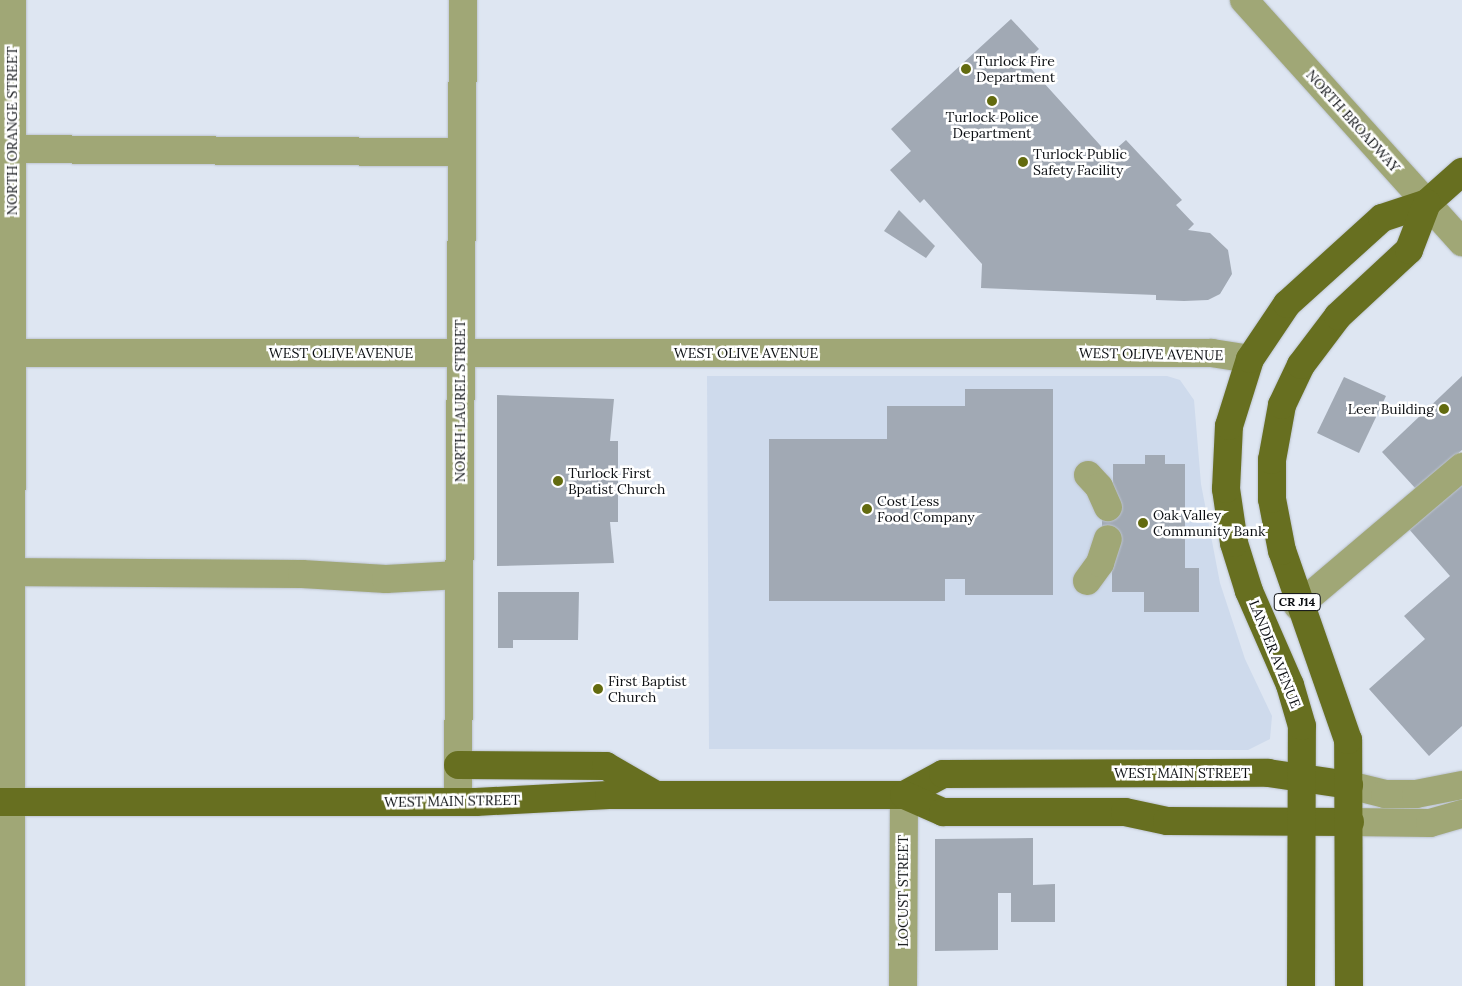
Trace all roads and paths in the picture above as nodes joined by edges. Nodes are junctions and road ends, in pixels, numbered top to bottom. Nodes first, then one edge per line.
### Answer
1 (12, 0) edge
2 (463, 0) edge
3 (1244, 0) edge
4 (6, 149) edge
5 (462, 152) junction
6 (1462, 172) edge
7 (1426, 203) junction
8 (1462, 242) edge
9 (6, 353) edge
10 (460, 353) junction
11 (1250, 359) junction
12 (1462, 467) edge
13 (1088, 475) dead end
14 (1108, 507) dead end
15 (1108, 539) dead end
16 (6, 572) edge
17 (459, 575) junction
18 (1087, 581) dead end
19 (1298, 606) junction
20 (458, 765) junction
21 (1303, 776) junction
22 (1462, 785) edge
23 (1349, 786) junction
24 (656, 795) junction
25 (904, 795) junction
26 (6, 802) edge
27 (458, 802) junction
28 (1462, 814) edge
29 (1303, 821) junction
30 (1350, 822) junction
31 (11, 986) edge
32 (903, 986) edge
33 (1301, 986) edge
34 (1349, 986) edge

1 - 4 street, NORTH ORANGE STREET
2 - 5 street, NORTH LAUREL STREET
3 - 7 street, NORTH BROADWAY
4 - 5 street
4 - 9 street, NORTH ORANGE STREET
5 - 10 street, NORTH LAUREL STREET
6 - 7 main road, CR J14
7 - 8 street, NORTH BROADWAY
7 - 11 main road, CR J14
7 - 19 main road, CR J14
9 - 10 street, WEST OLIVE AVENUE
9 - 16 street, NORTH ORANGE STREET
10 - 11 street, WEST OLIVE AVENUE
10 - 17 street, NORTH LAUREL STREET
11 - 21 main road, LANDER AVENUE / CR J14
12 - 19 street
13 - 14 street
15 - 18 street
16 - 17 street
16 - 26 street, NORTH ORANGE STREET
17 - 20 street, NORTH LAUREL STREET
19 - 23 main road, CR J14
20 - 24 main road
20 - 27 street, NORTH LAUREL STREET
21 - 23 main road, WEST MAIN STREET
21 - 25 main road, WEST MAIN STREET
21 - 29 main road, LANDER AVENUE / CR J14
22 - 23 street, WEST MAIN STREET
23 - 30 main road, CR J14
24 - 25 main road, WEST MAIN STREET
24 - 27 main road, WEST MAIN STREET
25 - 29 main road, WEST MAIN STREET
25 - 32 street, LOCUST STREET
26 - 27 main road, WEST MAIN STREET
26 - 31 street, NORTH ORANGE STREET
28 - 30 street, WEST MAIN STREET
29 - 30 main road, WEST MAIN STREET
29 - 33 main road, LANDER AVENUE / CR J14
30 - 34 main road, CR J14

